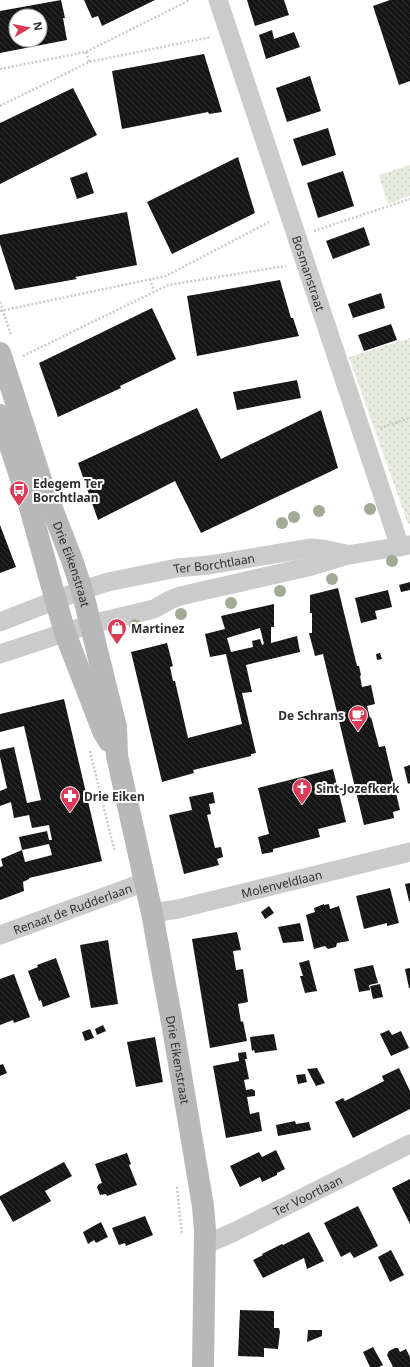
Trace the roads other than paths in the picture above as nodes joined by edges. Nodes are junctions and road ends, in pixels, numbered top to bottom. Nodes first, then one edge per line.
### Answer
1 (218, 0) edge
2 (10, 350) edge
3 (0, 415) edge
4 (405, 546) edge
5 (348, 555) junction
6 (82, 590) junction
7 (55, 600) junction
8 (0, 622) edge
9 (91, 624) junction
10 (65, 633) junction
11 (0, 654) edge
12 (118, 756) junction
13 (410, 852) edge
14 (145, 882) junction
15 (152, 913) junction
16 (0, 935) edge
17 (410, 1144) edge
18 (205, 1245) junction
19 (203, 1367) edge

1 - 4 street, Bosmanstraat
2 - 6 street, Drie Eikenstraat
3 - 7 street, Drie Eikenstraat
4 - 5 street, Ter Borchtlaan
5 - 6 street, Ter Borchtlaan
5 - 9 street, Ter Borchtlaan
6 - 7 street, Ter Borchtlaan
6 - 9 street, Drie Eikenstraat
7 - 8 street, Ter Borchtlaan
7 - 10 street, Drie Eikenstraat
9 - 10 street, Ter Borchtlaan
9 - 12 street, Drie Eikenstraat
10 - 11 street, Ter Borchtlaan
10 - 12 street, Drie Eikenstraat
12 - 14 street, Drie Eikenstraat
13 - 15 street, Molenveldlaan
14 - 15 street, Drie Eikenstraat
14 - 16 street, Renaat de Rudderlaan
15 - 18 street, Drie Eikenstraat
17 - 18 street, Ter Voortlaan
18 - 19 street, Drie Eikenstraat

